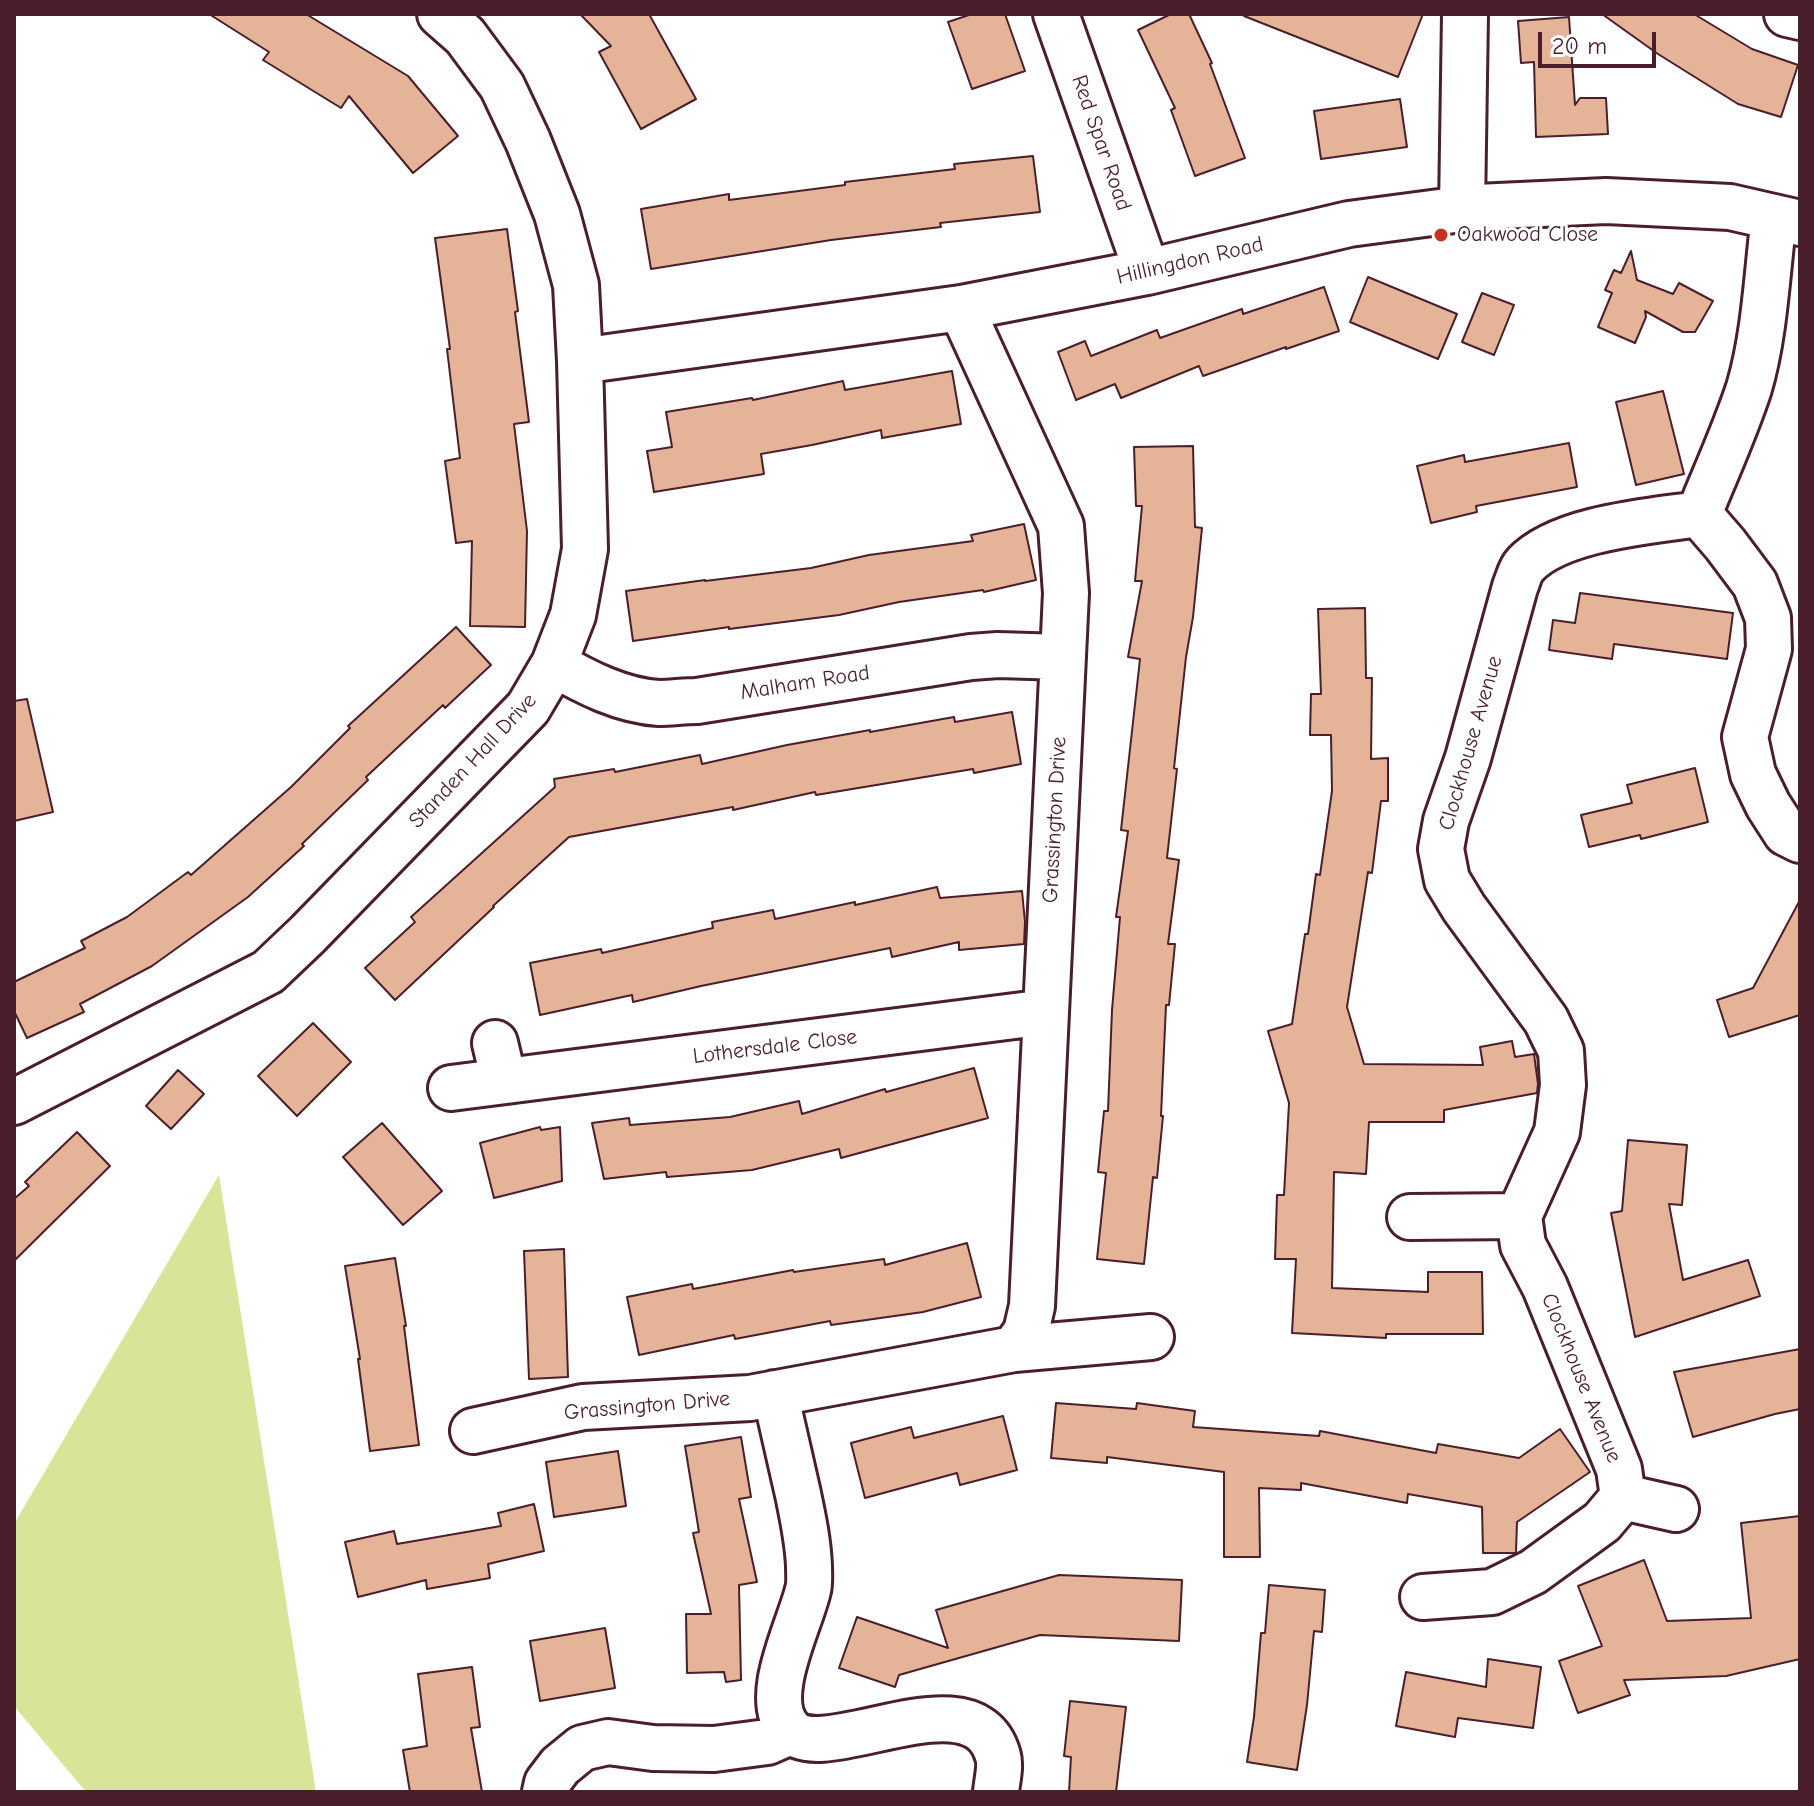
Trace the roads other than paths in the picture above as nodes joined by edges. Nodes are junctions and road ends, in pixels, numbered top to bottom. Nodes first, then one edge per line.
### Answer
1 (440, 14) edge
2 (1056, 14) edge
3 (1465, 14) edge
4 (1787, 14) edge
5 (1800, 17) edge
6 (1462, 209) junction
7 (1787, 220) edge
8 (1147, 272) junction
9 (961, 308) junction
10 (580, 361) junction
11 (1699, 514) junction
12 (1063, 657) junction
13 (554, 664) junction
14 (1800, 840) edge
15 (1046, 1012) junction
16 (451, 1088) dead end
17 (14, 1102) edge
18 (1519, 1216) junction
19 (1410, 1217) dead end
20 (1151, 1337) dead end
21 (1014, 1349) junction
22 (775, 1393) junction
23 (473, 1431) dead end
24 (1623, 1497) junction
25 (1676, 1509) dead end
26 (1423, 1597) dead end
27 (790, 1732) junction
28 (545, 1792) edge
29 (996, 1792) edge

1 - 10 street, Standen Hall Drive
2 - 8 street, Red Spar Road
3 - 6 street
4 - 5 street
6 - 7 street, Hillingdon Road
6 - 8 street, Hillingdon Road
7 - 11 street
8 - 9 street, Hillingdon Road
9 - 10 street, Hillingdon Road
9 - 12 street, Grassington Drive
10 - 13 street, Standen Hall Drive
11 - 14 street
11 - 18 street, Clockhouse Avenue
12 - 13 street, Malham Road
12 - 15 street, Grassington Drive
13 - 17 street, Standen Hall Drive
15 - 16 street, Lothersdale Close
15 - 21 street, Grassington Drive
18 - 19 street
18 - 24 street, Clockhouse Avenue
20 - 21 street, Grassington Drive
21 - 22 street, Grassington Drive
22 - 23 street, Grassington Drive
22 - 27 street
24 - 25 street
24 - 26 street
27 - 28 street
27 - 29 street

